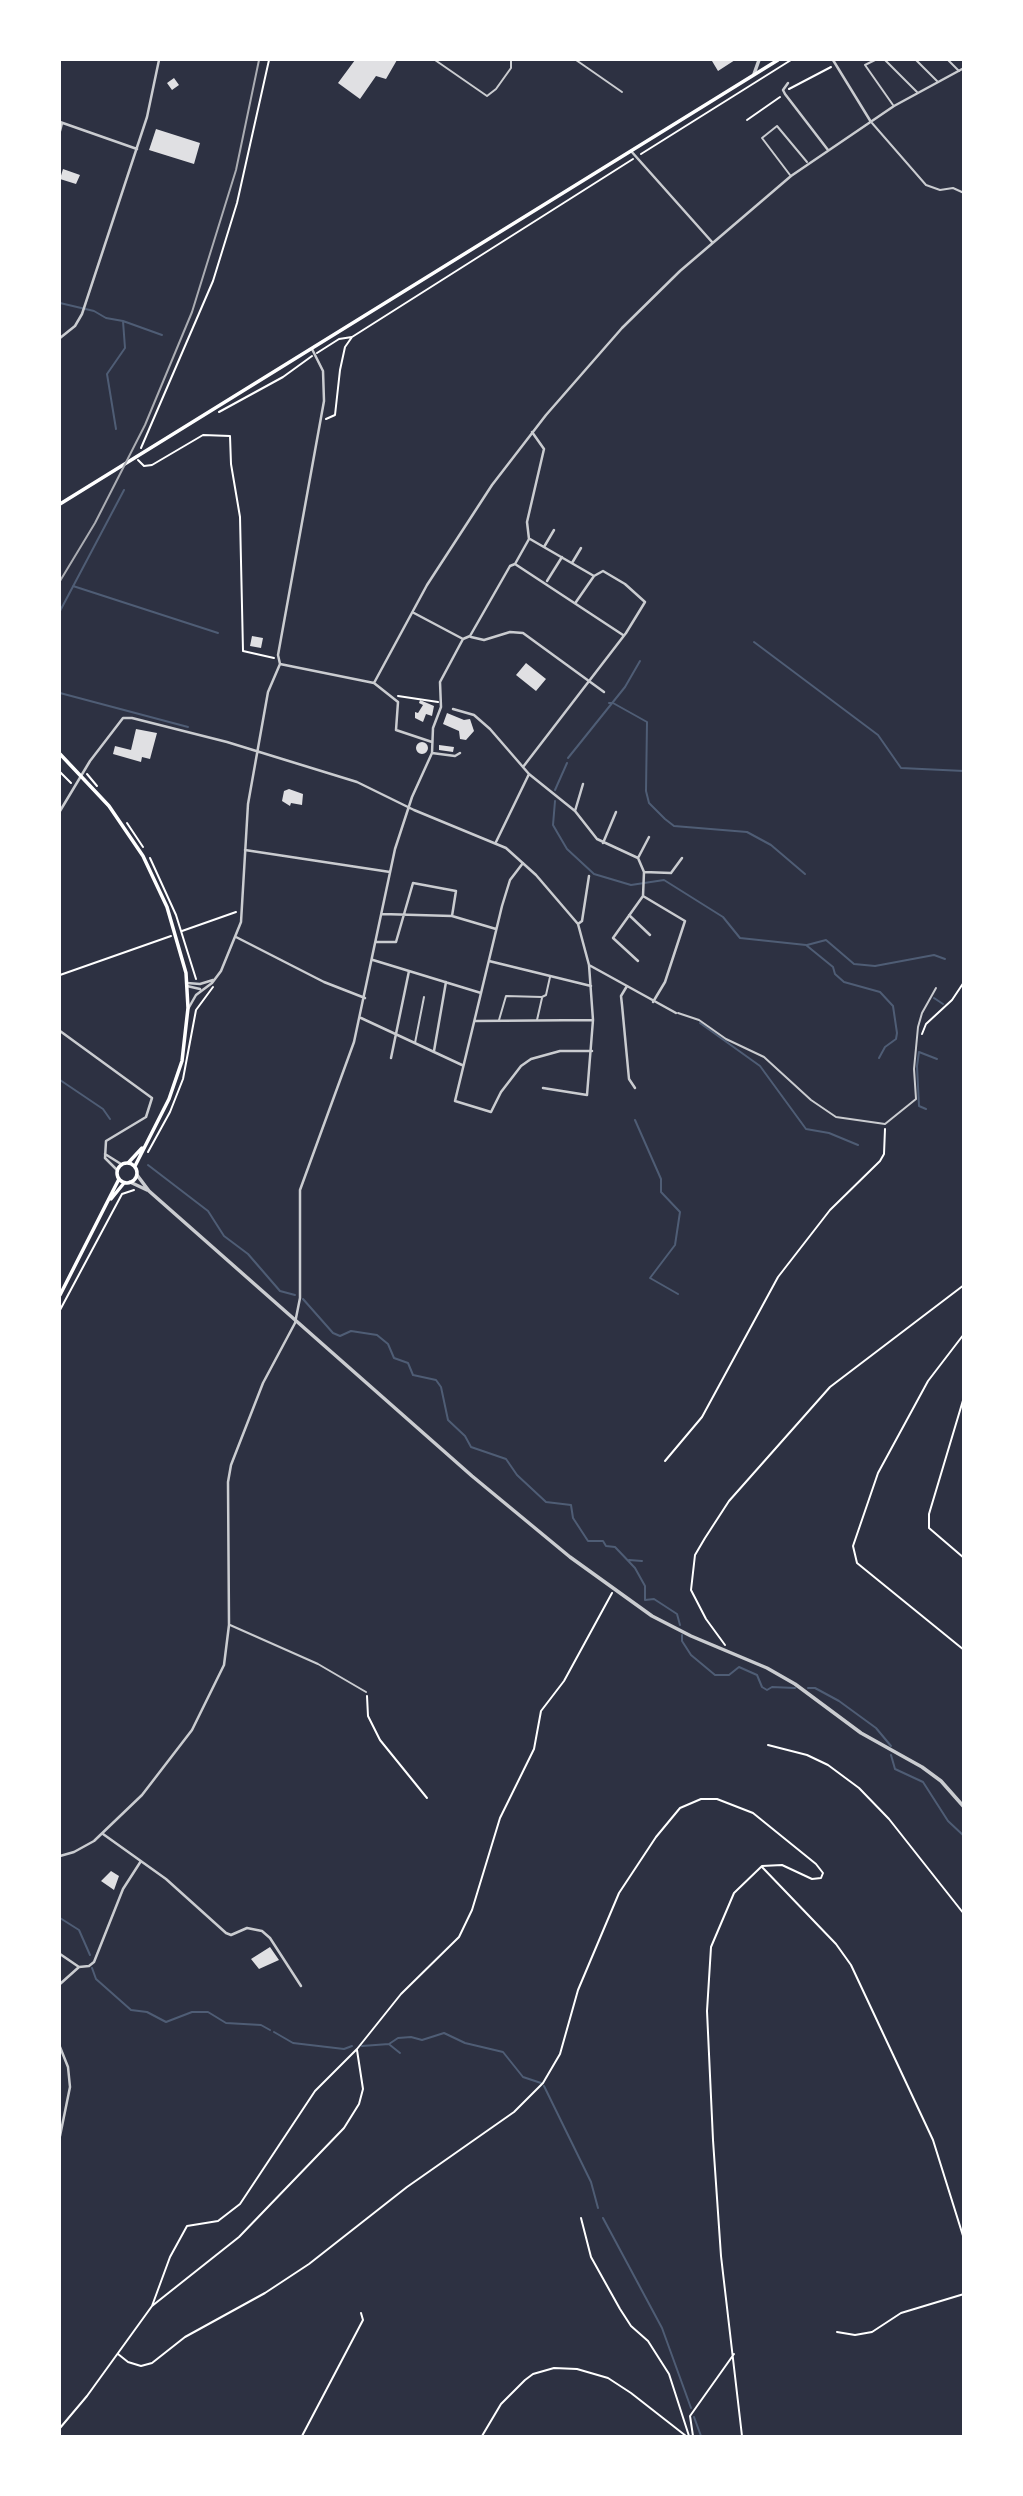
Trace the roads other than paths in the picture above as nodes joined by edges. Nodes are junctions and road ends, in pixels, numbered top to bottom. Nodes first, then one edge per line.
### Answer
1 (159, 60) edge
2 (435, 60) edge
3 (510, 60) edge
4 (576, 60) edge
5 (761, 60) edge
6 (778, 60) edge
7 (833, 60) edge
8 (875, 60) edge
9 (885, 60) edge
10 (916, 60) edge
11 (948, 60) edge
12 (770, 62) edge
13 (964, 68) edge
14 (959, 71) junction
15 (754, 75) junction
16 (936, 81) junction
17 (788, 83) dead end
18 (622, 92) dead end
19 (917, 92) junction
20 (894, 106) junction
21 (871, 122) junction
22 (61, 123) edge
23 (60, 131) edge
24 (136, 149) junction
25 (828, 150) junction
26 (631, 151) junction
27 (808, 164) junction
28 (791, 176) junction
29 (964, 193) edge
30 (712, 243) junction
31 (60, 338) edge
32 (312, 348) junction
33 (532, 432) junction
34 (60, 504) edge
35 (554, 530) dead end
36 (529, 539) junction
37 (544, 547) junction
38 (581, 548) dead end
39 (562, 557) junction
40 (572, 563) junction
41 (515, 564) junction
42 (594, 576) junction
43 (546, 582) junction
44 (576, 603) junction
45 (414, 613) junction
46 (623, 635) junction
47 (470, 636) junction
48 (463, 639) junction
49 (279, 661) junction
50 (589, 681) junction
51 (374, 683) junction
52 (604, 692) dead end
53 (453, 709) dead end
54 (432, 742) junction
55 (259, 751) junction
56 (432, 753) junction
57 (460, 753) dead end
58 (60, 754) edge
59 (523, 767) junction
60 (529, 774) junction
61 (583, 784) dead end
62 (409, 806) junction
63 (60, 811) edge
64 (575, 811) junction
65 (616, 812) dead end
66 (649, 837) dead end
67 (496, 842) junction
68 (603, 843) junction
69 (246, 850) junction
70 (638, 858) junction
71 (682, 858) dead end
72 (523, 863) junction
73 (390, 872) junction
74 (644, 872) junction
75 (589, 876) dead end
76 (643, 896) junction
77 (382, 915) junction
78 (629, 915) junction
79 (403, 916) junction
80 (452, 916) junction
81 (578, 924) junction
82 (496, 929) junction
83 (650, 935) dead end
84 (236, 937) junction
85 (377, 942) junction
86 (373, 960) junction
87 (489, 961) junction
88 (638, 961) dead end
89 (590, 965) junction
90 (409, 971) junction
91 (550, 977) junction
92 (216, 978) junction
93 (446, 982) junction
94 (187, 985) junction
95 (627, 986) junction
96 (592, 987) junction
97 (936, 988) dead end
98 (202, 989) junction
99 (482, 993) junction
100 (424, 997) dead end
101 (542, 997) junction
102 (365, 998) junction
103 (653, 1002) junction
104 (188, 1010) junction
105 (676, 1013) joint
106 (361, 1018) junction
107 (593, 1020) junction
108 (475, 1021) junction
109 (499, 1021) junction
110 (537, 1021) junction
111 (60, 1031) edge
112 (396, 1034) junction
113 (415, 1043) junction
114 (592, 1051) junction
115 (434, 1053) junction
116 (391, 1058) dead end
117 (463, 1065) junction
118 (543, 1088) dead end
119 (635, 1088) dead end
120 (144, 1147) junction
121 (105, 1154) junction
122 (129, 1162) junction
123 (121, 1164) junction
124 (135, 1166) junction
125 (117, 1170) junction
126 (137, 1175) junction
127 (119, 1179) junction
128 (125, 1182) junction
129 (130, 1182) junction
130 (149, 1191) junction
131 (110, 1200) junction
132 (60, 1296) edge
133 (295, 1320) junction
134 (229, 1625) junction
135 (366, 1692) road end
136 (964, 1807) edge
137 (103, 1834) junction
138 (60, 1856) edge
139 (141, 1861) junction
140 (60, 1954) edge
141 (79, 1967) junction
142 (60, 1984) edge
143 (301, 1986) dead end
144 (60, 2047) edge
145 (62, 2107) edge
146 (60, 2136) edge

1 - 24 street
2 - 3 lane
4 - 18 lane
5 - 12 street
5 - 15 street
6 - 12 main road
7 - 21 street
8 - 20 lane
9 - 19 lane
10 - 16 lane
11 - 14 lane
12 - 15 main road
13 - 14 street
14 - 16 street
15 - 26 main road
16 - 19 street
17 - 25 street
19 - 20 street
20 - 21 street
21 - 25 street
21 - 29 lane
22 - 23 street
22 - 24 street
24 - 31 street
25 - 27 street
26 - 30 street
26 - 32 main road
27 - 28 street
27 - 28 lane
28 - 30 street
30 - 33 street
32 - 34 main road
32 - 49 street
33 - 36 street
33 - 45 street
35 - 37 street
36 - 37 street
36 - 41 street
37 - 39 street
38 - 40 street
39 - 40 street
39 - 43 street
40 - 42 street
41 - 43 street
41 - 47 street
42 - 44 street
42 - 46 street
43 - 44 street
44 - 46 street
45 - 48 street
45 - 51 street
46 - 50 street
47 - 48 street
47 - 50 street
48 - 54 street
49 - 51 street
49 - 55 street
50 - 52 street
50 - 59 street
51 - 54 street
53 - 59 street
54 - 56 street
55 - 62 street
55 - 63 street
55 - 69 street
56 - 57 street
56 - 62 street
58 - 94 main road
59 - 60 street
60 - 64 street
60 - 67 street
61 - 64 street
62 - 67 street
62 - 73 street
64 - 68 street
65 - 68 street
66 - 70 street
67 - 72 street
68 - 70 street
69 - 73 street
69 - 84 street
70 - 74 street
71 - 74 street
72 - 81 street
72 - 82 street
73 - 77 street
74 - 76 street
75 - 81 street
76 - 78 street
76 - 103 street
77 - 79 street
77 - 85 street
78 - 83 street
78 - 88 street
79 - 80 street
79 - 80 street
79 - 85 street
80 - 82 street
81 - 89 street
82 - 87 street
84 - 92 street
84 - 102 street
85 - 86 street
86 - 90 street
86 - 102 street
87 - 91 street
87 - 99 street
89 - 95 street
89 - 96 street
90 - 93 street
90 - 112 street
91 - 96 street
91 - 101 lane
92 - 94 street
92 - 98 street
93 - 99 street
93 - 115 street
94 - 98 street
94 - 104 main road
95 - 103 street
95 - 119 street
96 - 107 street
97 - 105 lane
98 - 104 street
99 - 108 street
100 - 113 lane
101 - 109 lane
101 - 110 lane
102 - 106 street
103 - 105 street
104 - 120 main road
106 - 112 street
106 - 133 street
107 - 110 street
107 - 114 street
108 - 109 street
108 - 117 street
109 - 110 street
111 - 121 street
112 - 113 street
112 - 116 street
113 - 115 street
114 - 117 street
114 - 118 street
115 - 117 street
120 - 122 main road
120 - 124 main road
121 - 123 street
121 - 125 street
122 - 123 main road
122 - 124 main road
123 - 125 main road
124 - 126 main road
125 - 127 main road
126 - 129 main road
126 - 130 street
127 - 128 main road
127 - 131 main road
128 - 129 main road
128 - 131 main road
129 - 130 street
130 - 133 street
131 - 132 main road
133 - 134 street
133 - 136 street
134 - 135 lane
134 - 137 street
137 - 138 street
137 - 139 street
139 - 141 street
139 - 143 street
140 - 141 street
141 - 142 street
144 - 145 street
145 - 146 street

